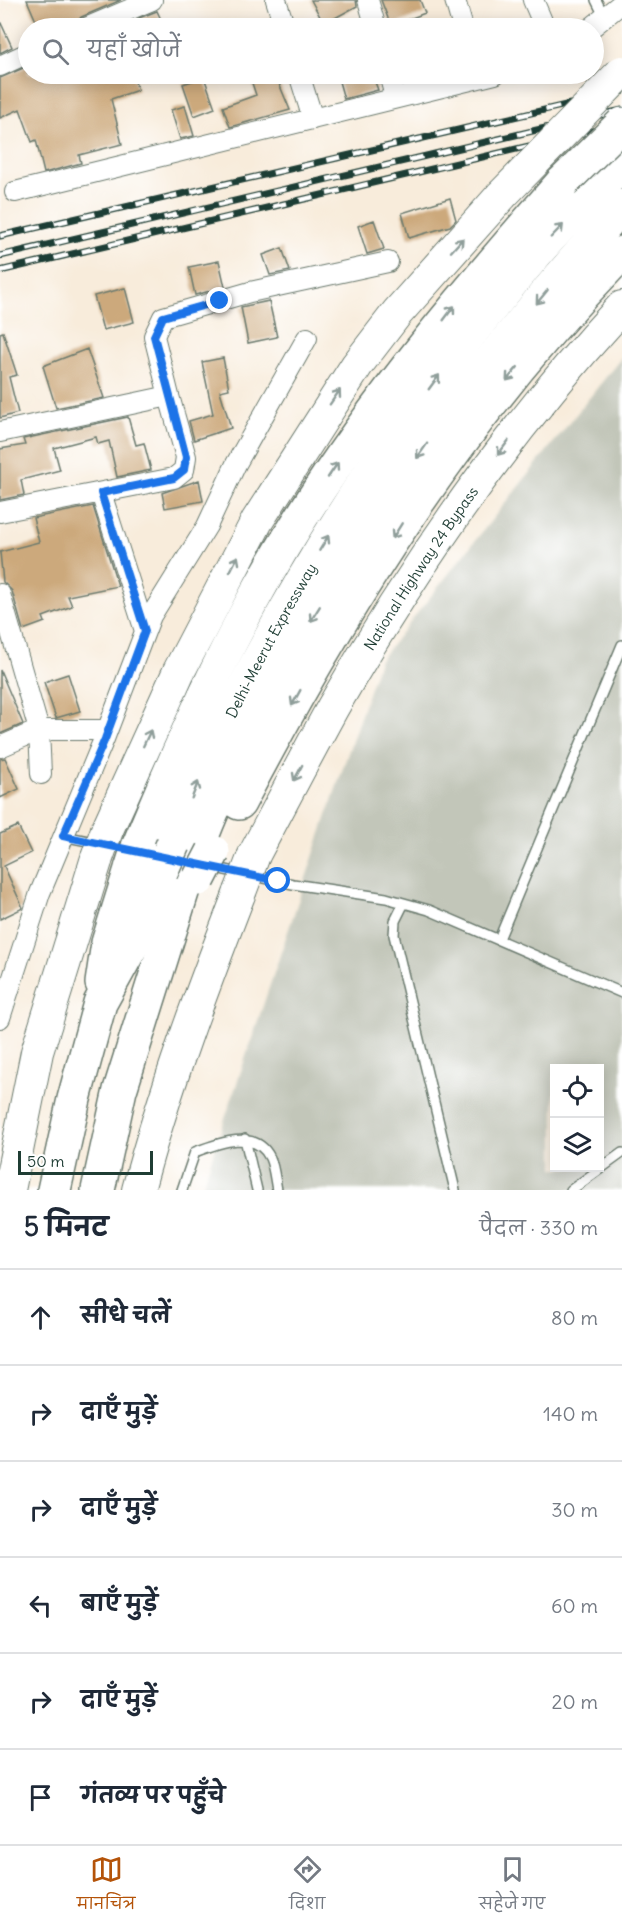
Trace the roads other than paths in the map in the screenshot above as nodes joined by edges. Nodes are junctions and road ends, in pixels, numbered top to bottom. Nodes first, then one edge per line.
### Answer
1 (152, 0) edge
2 (276, 0) edge
3 (368, 0) edge
4 (455, 0) edge
5 (533, 0) edge
6 (622, 3) edge
7 (598, 13) edge
8 (110, 18) edge
9 (282, 18) edge
10 (373, 18) edge
11 (460, 18) edge
12 (541, 18) edge
13 (18, 58) edge
14 (0, 66) edge
15 (622, 72) edge
16 (302, 84) edge
17 (392, 84) edge
18 (447, 84) edge
19 (395, 97) junction
20 (313, 119) junction
21 (622, 124) edge
22 (622, 164) edge
23 (15, 192) dead end
24 (622, 206) edge
25 (622, 253) edge
26 (388, 262) dead end
27 (622, 308) edge
28 (308, 338) dead end
29 (169, 396) junction
30 (0, 432) edge
31 (101, 493) junction
32 (0, 512) edge
33 (0, 594) edge
34 (145, 631) junction
35 (622, 645) edge
36 (39, 730) junction
37 (107, 730) junction
38 (0, 747) edge
39 (41, 774) dead end
40 (63, 836) junction
41 (156, 856) junction
42 (404, 903) junction
43 (499, 939) junction
44 (622, 993) edge
45 (0, 1018) edge
46 (29, 1089) junction
47 (244, 1139) junction
48 (0, 1151) edge
49 (622, 1153) edge
50 (9, 1190) edge
51 (54, 1190) edge
52 (98, 1190) edge
53 (138, 1190) edge
54 (182, 1190) edge
55 (257, 1190) edge
56 (277, 1190) edge
57 (455, 1190) edge
58 (571, 1190) edge

1 - 8 street
2 - 9 street
3 - 10 street
4 - 11 street
5 - 12 street
6 - 7 street
13 - 14 street
41 -> 15 highway, bridge
16 - 20 street
17 - 19 street
18 - 19 street
19 - 20 street
20 - 23 street
41 -> 21 highway, bridge
41 -> 22 highway, Delhi-Meerut Expressway
24 -> 41 highway, Delhi-Meerut Expressway
25 -> 41 highway
26 - 29 street
27 -> 53 highway, National Highway 24 Bypass, bridge
28 - 34 street
29 - 30 street
29 - 31 street
31 - 32 street
31 - 34 street
33 - 36 street
34 - 37 street
35 - 43 lane
36 - 37 street
36 - 38 street
36 - 39 street
37 - 40 street
40 - 41 lane
40 - 45 street
41 - 42 lane
41 - 46 highway
41 - 51 highway, Delhi-Meerut Expressway
41 - 52 highway
42 - 43 lane
42 - 57 lane
43 - 44 lane
46 - 48 highway
46 - 50 highway
47 - 54 lane
47 - 55 lane
47 - 56 lane
49 - 58 lane

